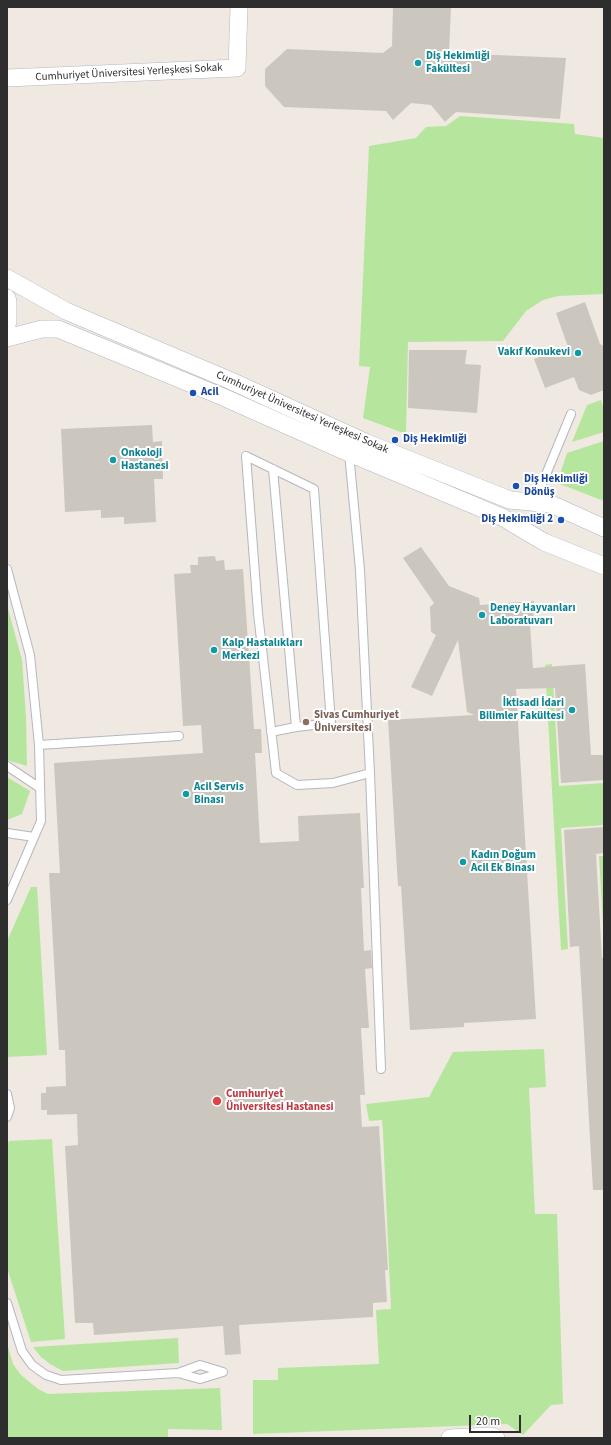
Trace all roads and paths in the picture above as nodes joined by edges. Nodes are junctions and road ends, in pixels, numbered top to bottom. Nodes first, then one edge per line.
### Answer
1 (239, 7) edge
2 (7, 78) edge
3 (7, 278) edge
4 (7, 298) edge
5 (7, 325) edge
6 (7, 338) edge
7 (572, 414) dead end
8 (349, 453) junction
9 (272, 469) junction
10 (535, 502) junction
11 (604, 528) edge
12 (604, 566) edge
13 (7, 569) edge
14 (296, 727) junction
15 (271, 732) junction
16 (179, 736) dead end
17 (39, 745) junction
18 (7, 766) edge
19 (370, 773) junction
20 (40, 788) junction
21 (7, 833) edge
22 (34, 837) junction
23 (7, 900) edge
24 (381, 1068) dead end
25 (7, 1094) edge
26 (7, 1117) edge
27 (7, 1303) edge
28 (178, 1373) dead end
29 (450, 1438) edge
30 (496, 1438) edge

1 - 2 street, Cumhuriyet Üniversitesi Yerleşkesi Sokak
3 - 10 street, Cumhuriyet Üniversitesi Yerleşkesi Sokak
4 - 5 street
6 - 8 street, Cumhuriyet Üniversitesi Yerleşkesi Sokak
7 - 10 lane
8 - 12 street, Cumhuriyet Üniversitesi Yerleşkesi Sokak
8 - 19 lane
9 - 14 lane
9 - 14 lane
9 - 15 lane
10 - 11 street, Cumhuriyet Üniversitesi Yerleşkesi Sokak
13 - 17 lane
14 - 15 lane
15 - 19 lane
16 - 17 lane
17 - 20 lane
18 - 20 lane
19 - 24 lane
20 - 22 lane
21 - 22 lane
22 - 23 lane
25 - 26 lane
27 - 28 lane
29 - 30 street

